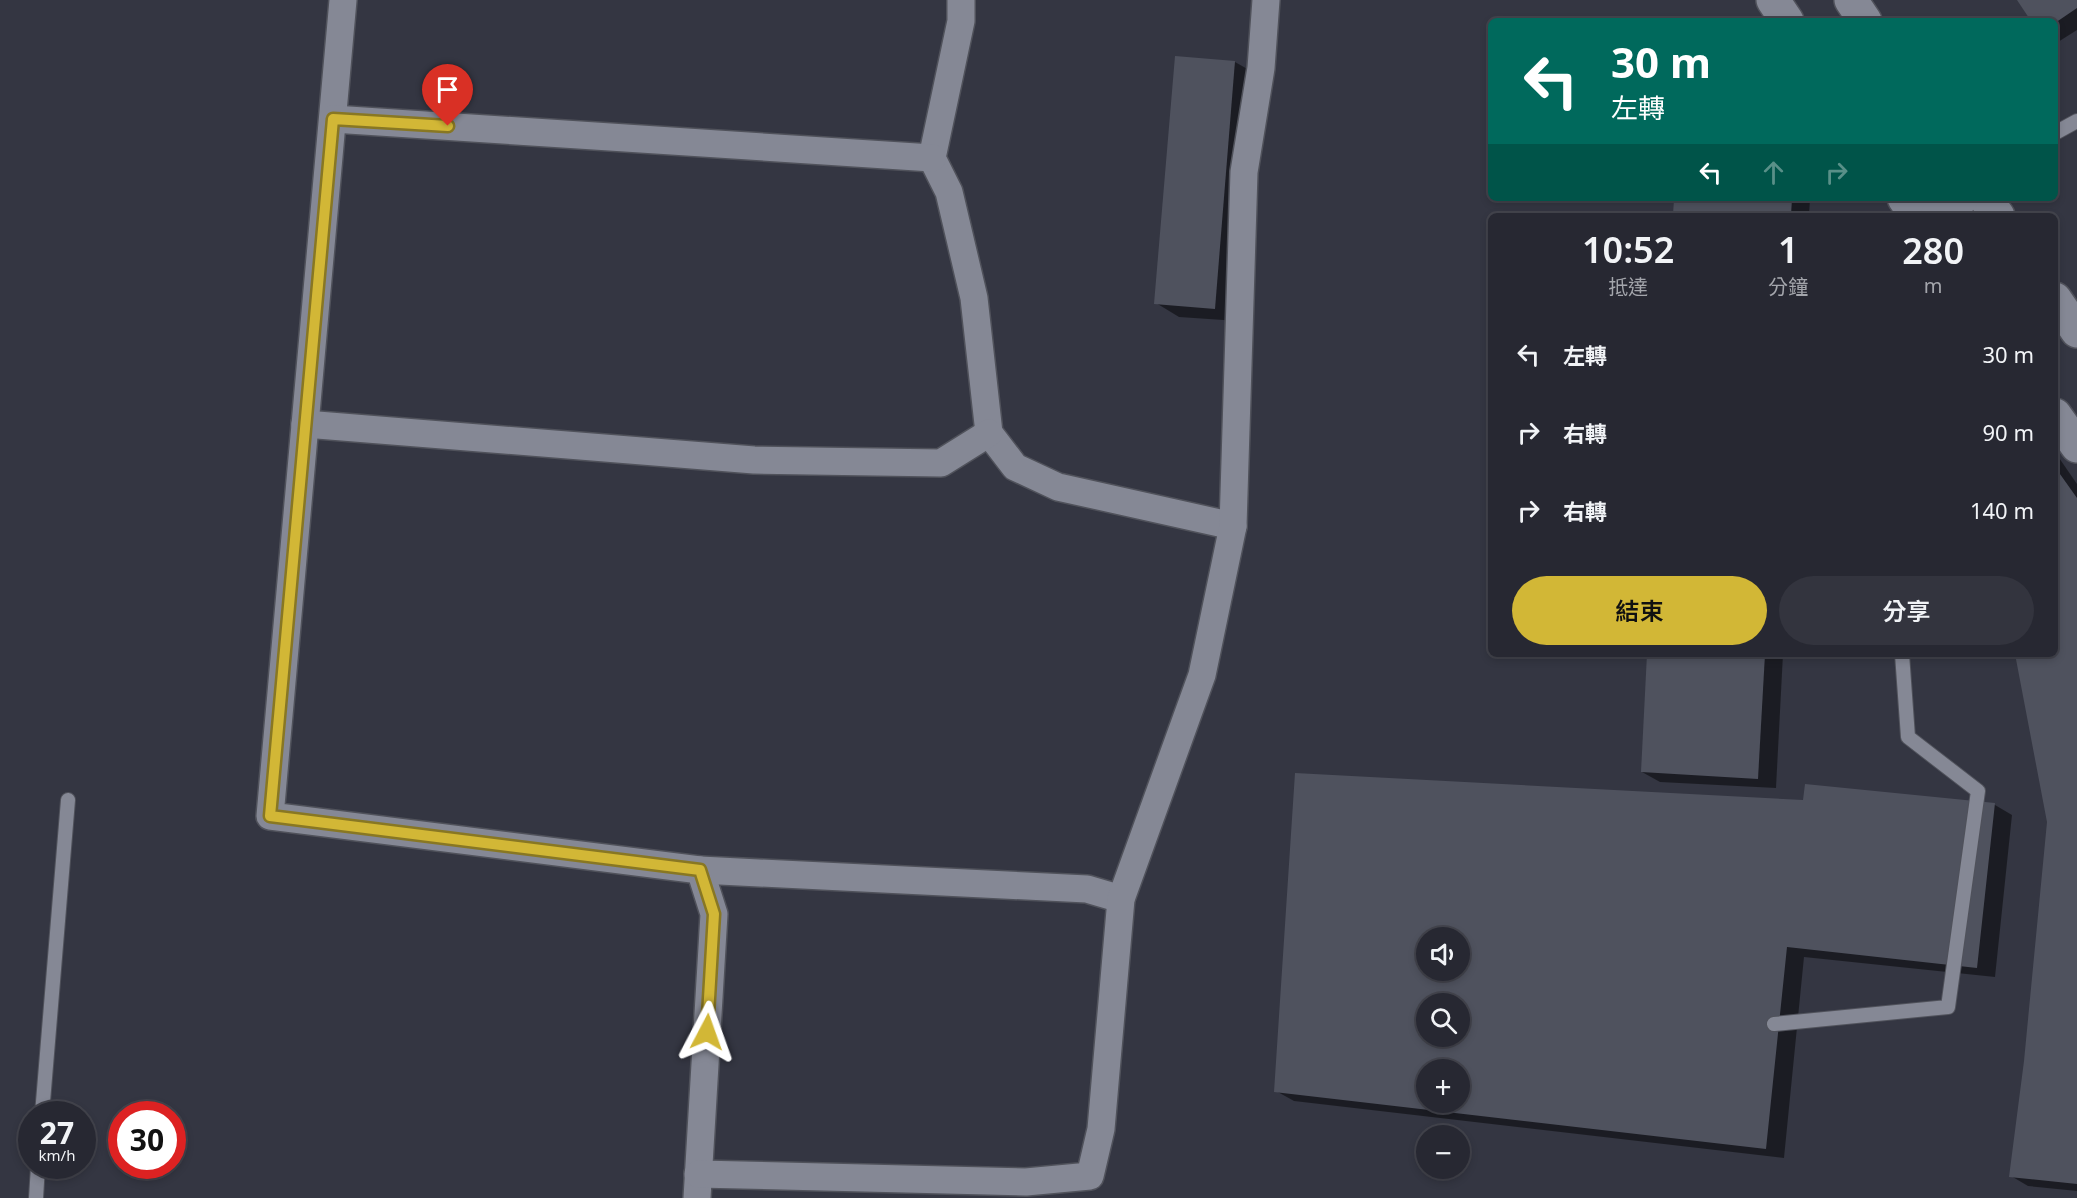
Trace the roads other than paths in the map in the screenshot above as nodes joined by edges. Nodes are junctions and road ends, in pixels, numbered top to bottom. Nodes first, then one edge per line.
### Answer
1 (343, 0) edge
2 (961, 0) edge
3 (1266, 0) edge
4 (1773, 0) edge
5 (1851, 0) edge
6 (1785, 18) edge
7 (1863, 18) edge
8 (333, 119) junction
9 (2077, 121) edge
10 (2058, 132) edge
11 (932, 158) junction
12 (1958, 201) edge
13 (1940, 213) edge
14 (2058, 303) edge
15 (2077, 331) edge
16 (2058, 419) edge
17 (305, 424) junction
18 (988, 433) junction
19 (2077, 446) edge
20 (1233, 526) junction
21 (1902, 657) edge
22 (68, 800) dead end
23 (700, 870) junction
24 (1121, 898) junction
25 (1774, 1024) dead end
26 (43, 1101) edge
27 (37, 1179) edge
28 (697, 1186) edge
29 (36, 1198) edge

1 - 8 street
2 - 11 street
3 - 20 street
4 - 6 street
5 - 7 street
8 - 11 street
8 - 17 street
9 - 10 lane
11 - 18 street
12 - 13 street
14 - 15 street
16 - 19 street
17 - 18 street
17 - 23 street
18 - 20 street
20 - 24 street
21 - 25 lane
22 - 26 lane
23 - 24 street
23 - 28 street
24 - 28 street
27 - 29 lane

